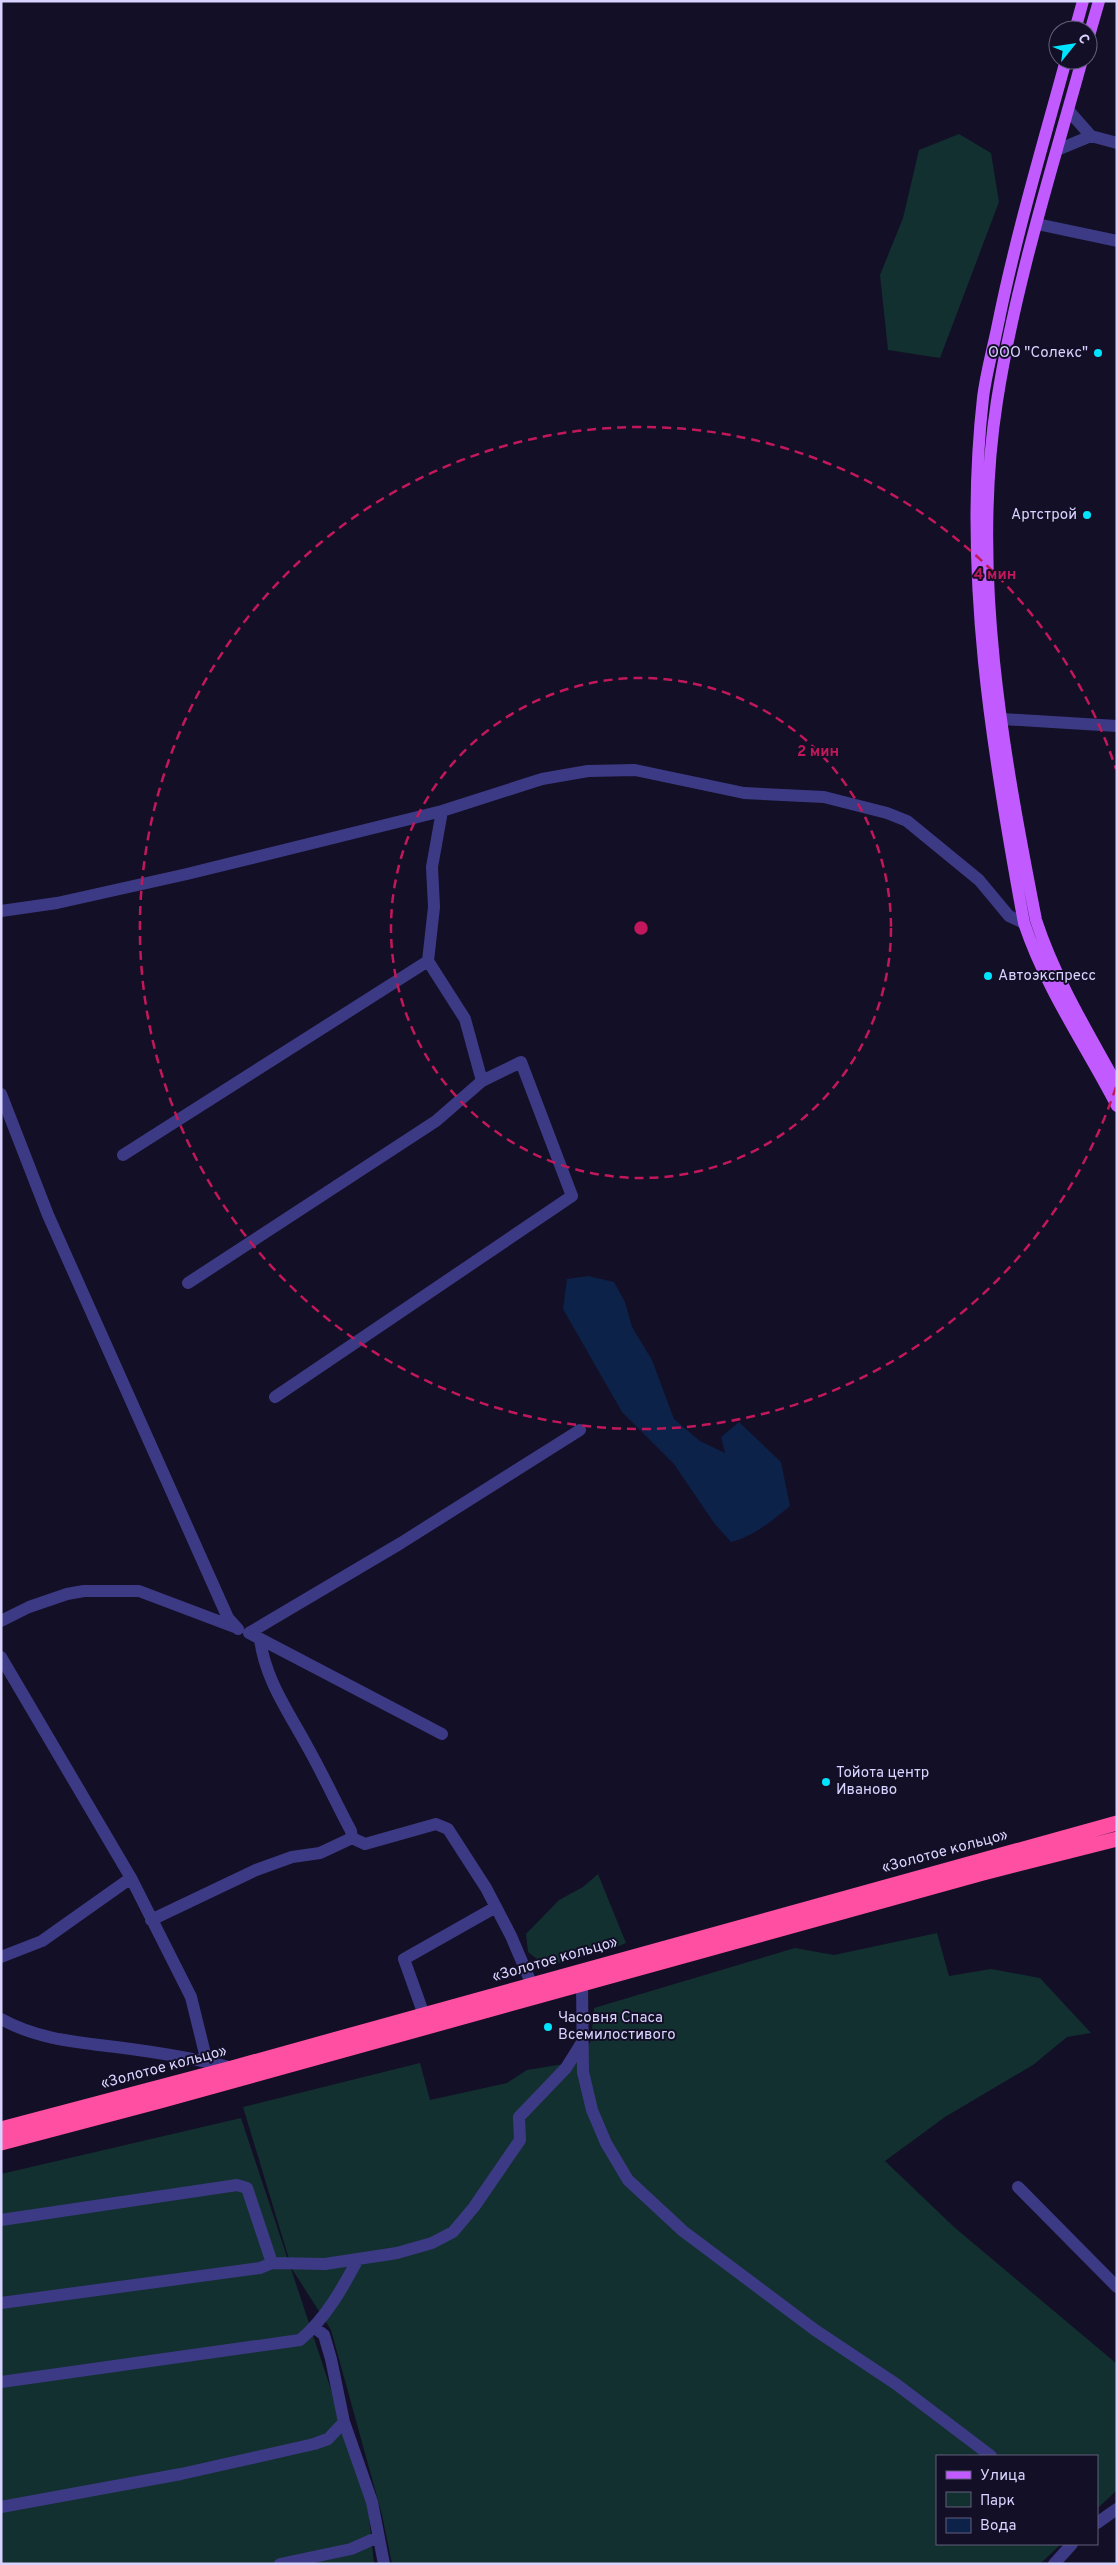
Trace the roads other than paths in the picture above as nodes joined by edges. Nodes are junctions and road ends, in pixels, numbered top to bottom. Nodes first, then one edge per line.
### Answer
1 (1083, 1) edge
2 (1098, 1) edge
3 (1078, 20) edge
4 (1093, 20) edge
5 (1063, 70) edge
6 (1079, 70) edge
7 (1068, 110) junction
8 (1092, 136) junction
9 (1117, 143) edge
10 (1057, 150) junction
11 (1037, 224) junction
12 (1117, 241) edge
13 (1002, 719) junction
14 (1117, 726) edge
15 (442, 811) junction
16 (1, 912) edge
17 (1030, 922) junction
18 (428, 961) junction
19 (482, 1081) junction
20 (1117, 1085) edge
21 (1, 1094) edge
22 (1117, 1106) edge
23 (123, 1155) dead end
24 (188, 1283) dead end
25 (276, 1397) dead end
26 (580, 1430) dead end
27 (2, 1619) edge
28 (249, 1633) junction
29 (1, 1657) edge
30 (442, 1734) dead end
31 (1117, 1823) edge
32 (352, 1838) junction
33 (1117, 1839) edge
34 (131, 1878) junction
35 (496, 1907) junction
36 (151, 1920) junction
37 (1, 1957) edge
38 (532, 1984) junction
39 (582, 1984) junction
40 (424, 2015) junction
41 (1, 2019) edge
42 (581, 2044) junction
43 (207, 2062) junction
44 (232, 2068) junction
45 (248, 2076) junction
46 (1, 2129) edge
47 (1, 2143) edge
48 (1018, 2187) dead end
49 (1, 2220) edge
50 (358, 2259) junction
51 (272, 2263) junction
52 (1117, 2287) edge
53 (1, 2303) edge
54 (315, 2328) junction
55 (1, 2382) edge
56 (344, 2422) junction
57 (990, 2455) edge
58 (1, 2507) edge
59 (378, 2537) junction
60 (1071, 2545) edge
61 (280, 2564) edge
62 (384, 2564) edge
63 (1054, 2564) edge

1 - 3 main road
2 - 4 main road
5 - 17 main road
6 - 7 main road
7 - 8 street
7 - 10 main road
8 - 9 street
8 - 10 street
10 - 11 main road
11 - 12 street
11 - 13 main road
13 - 14 street
13 - 17 main road
15 - 16 street
15 - 17 street
15 - 18 street
17 - 20 main road
17 - 22 main road
18 - 19 street
18 - 23 street
19 - 24 street
19 - 25 street
21 - 28 street
26 - 28 street
27 - 28 street
28 - 30 street
28 - 32 street
29 - 34 street
31 - 38 highway, «Золотое кольцо»
32 - 35 street
32 - 36 street
33 - 39 highway, «Золотое кольцо»
34 - 36 street
34 - 37 street
35 - 38 street
35 - 40 street
36 - 43 street
38 - 40 highway, «Золотое кольцо»
39 - 42 street
39 - 45 highway, «Золотое кольцо»
40 - 44 highway, «Золотое кольцо»
41 - 43 street
42 - 50 street
42 - 57 street
43 - 44 street
44 - 45 street
44 - 46 highway, «Золотое кольцо»
45 - 47 highway, «Золотое кольцо»
48 - 52 street
49 - 51 street
50 - 51 street
50 - 54 street
51 - 53 street
54 - 55 street
54 - 56 street
56 - 58 street
56 - 59 street
59 - 61 street
59 - 62 street
60 - 63 street

